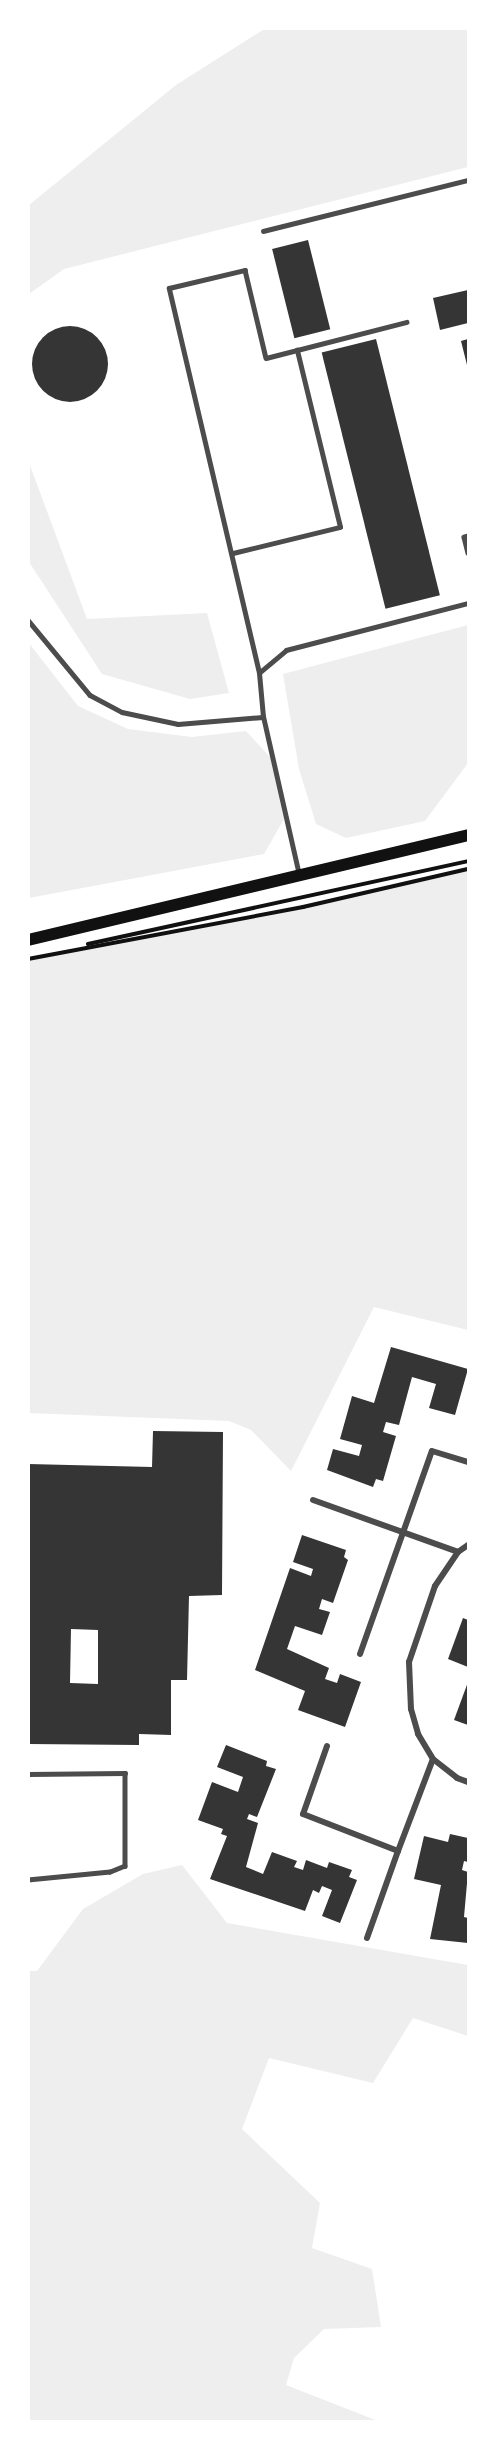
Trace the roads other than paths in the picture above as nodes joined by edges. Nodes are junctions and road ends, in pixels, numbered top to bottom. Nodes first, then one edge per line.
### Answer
1 (468, 180) edge
2 (263, 231) dead end
3 (406, 322) dead end
4 (297, 350) junction
5 (468, 536) edge
6 (233, 553) junction
7 (468, 553) edge
8 (468, 603) edge
9 (28, 620) edge
10 (259, 673) junction
11 (263, 717) junction
12 (468, 835) edge
13 (300, 878) junction
14 (28, 940) edge
15 (468, 1462) edge
16 (313, 1500) dead end
17 (404, 1534) junction
18 (468, 1545) edge
19 (458, 1552) junction
20 (360, 1654) dead end
21 (327, 1746) dead end
22 (433, 1759) junction
23 (28, 1774) edge
24 (468, 1782) edge
25 (398, 1851) junction
26 (28, 1880) edge
27 (367, 1938) dead end

1 - 2 lane
3 - 4 lane
4 - 6 lane
4 - 6 lane
5 - 7 lane
6 - 10 lane
8 - 10 lane
9 - 11 lane
10 - 11 lane
11 - 13 lane
12 - 13 main road
13 - 14 main road
15 - 17 street
16 - 17 street
17 - 19 street
17 - 20 street
18 - 19 street
19 - 22 street
21 - 25 street
22 - 24 street
22 - 25 street
23 - 26 lane
25 - 27 street

